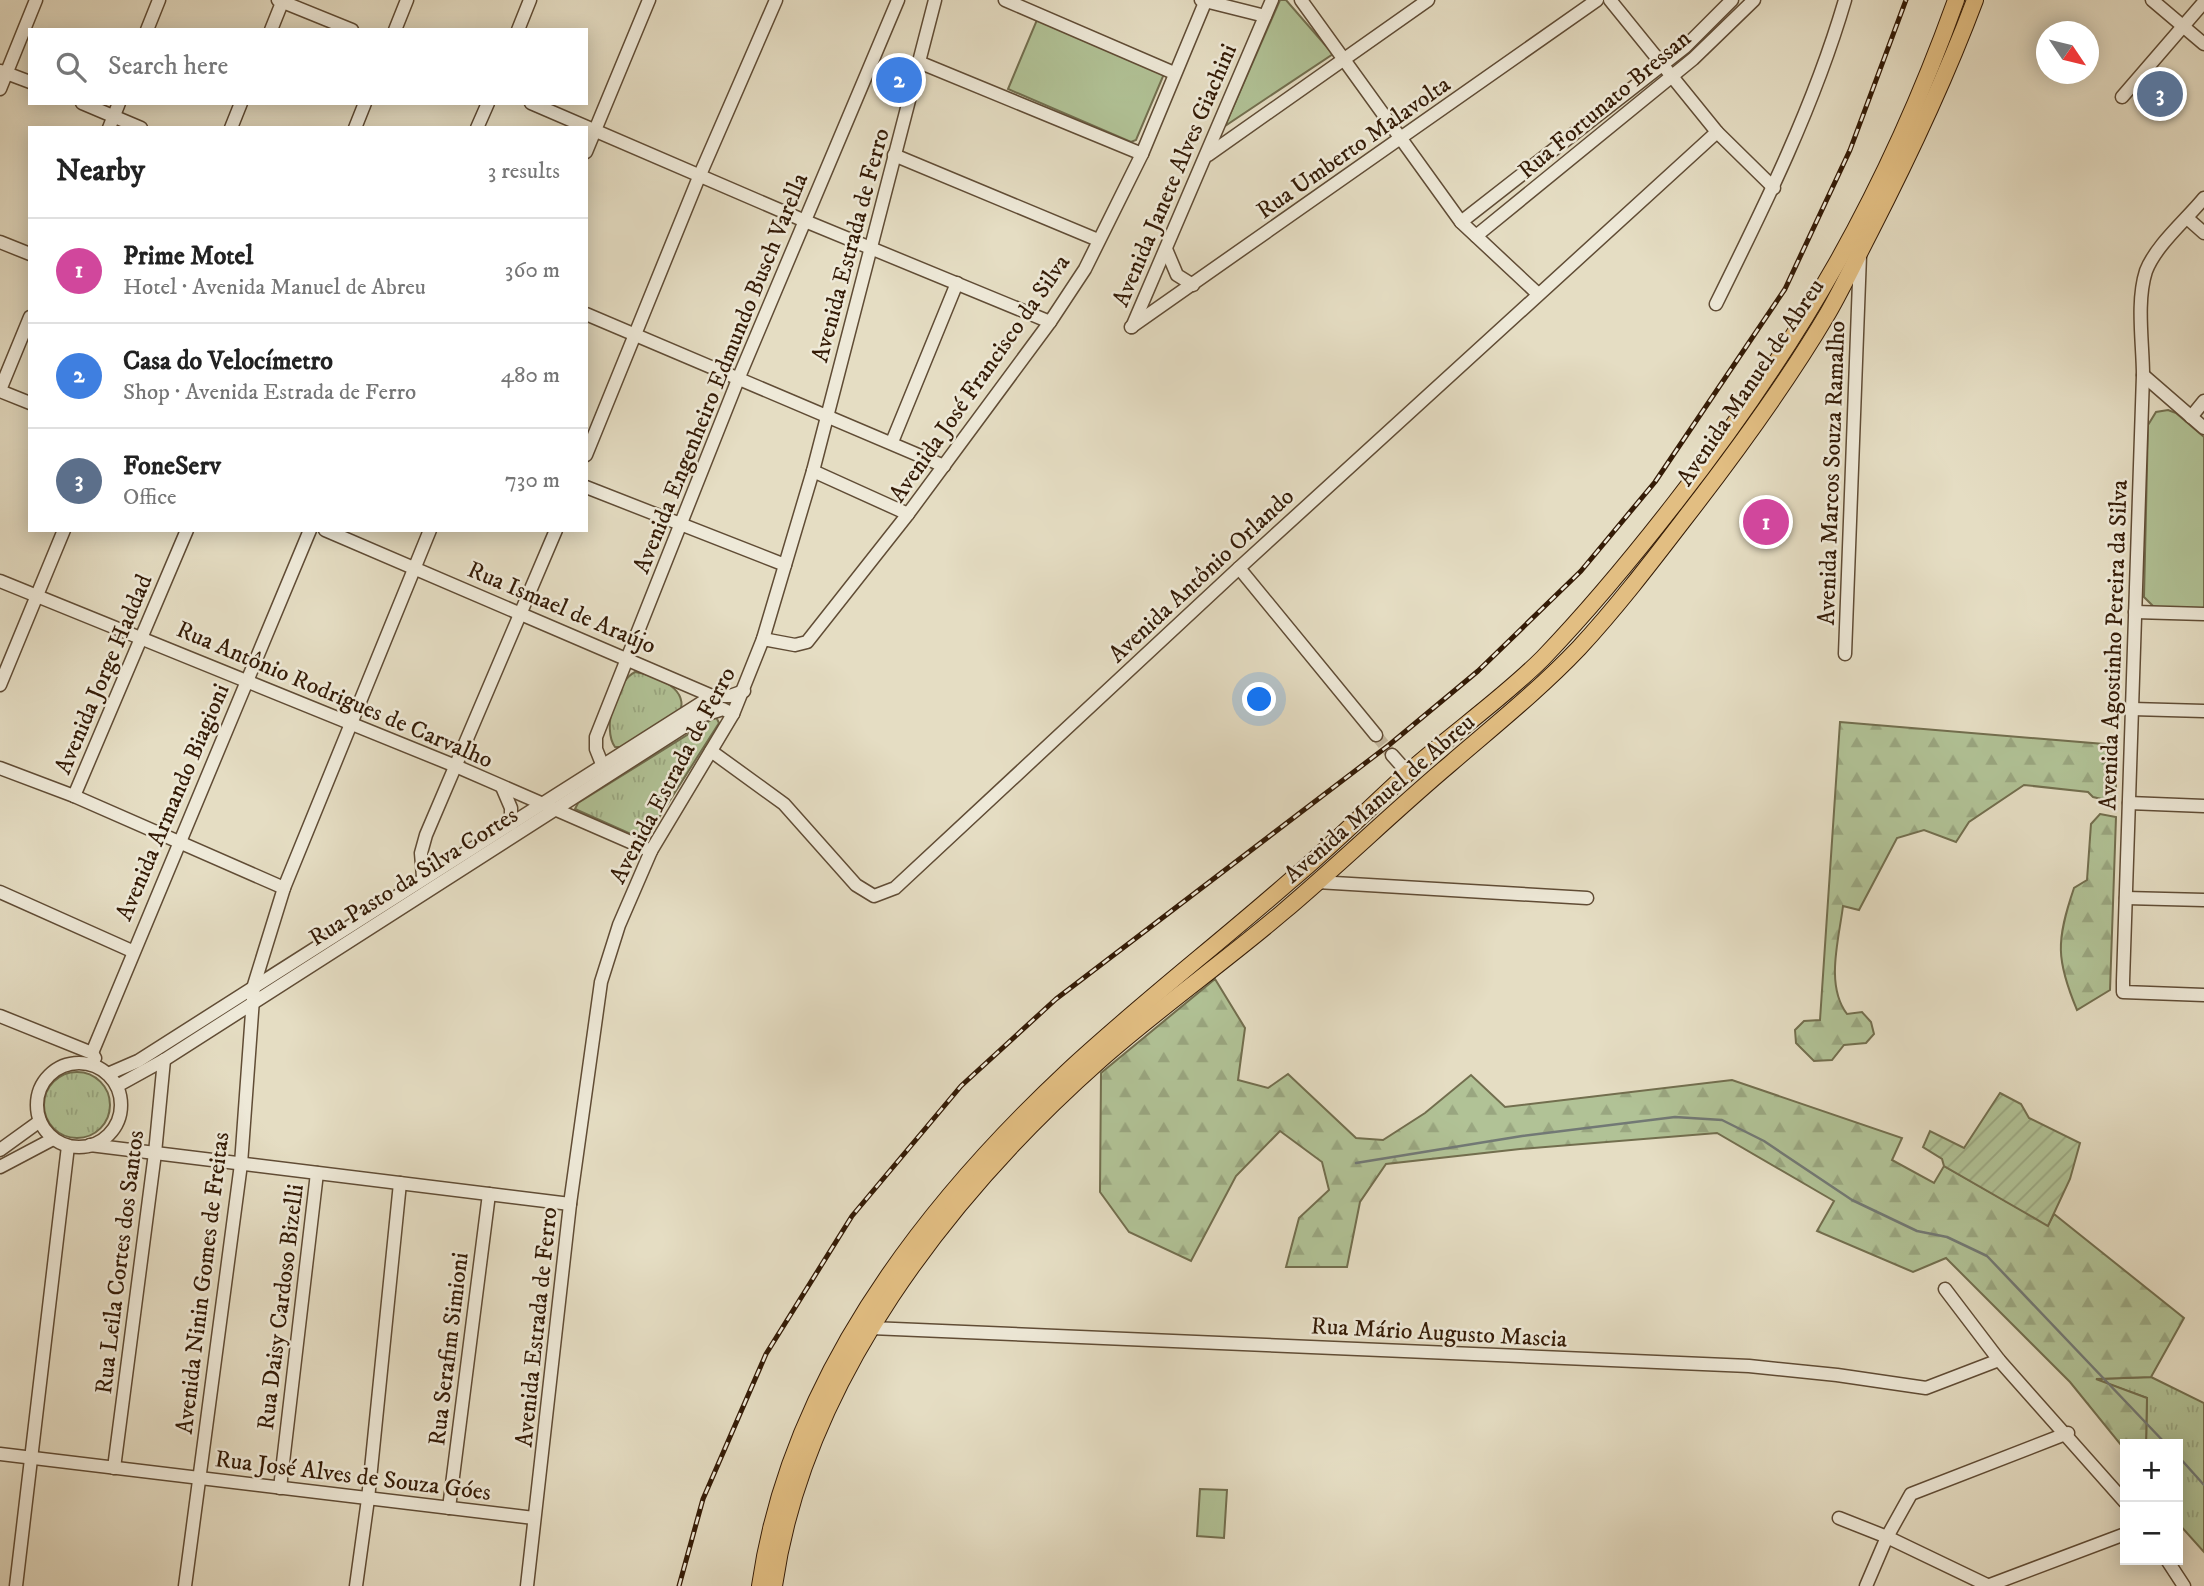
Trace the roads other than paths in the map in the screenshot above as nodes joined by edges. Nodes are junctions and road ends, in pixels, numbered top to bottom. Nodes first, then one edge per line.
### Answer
1 (36, 0) edge
2 (159, 0) edge
3 (407, 0) edge
4 (530, 0) edge
5 (649, 0) edge
6 (776, 0) edge
7 (898, 0) edge
8 (935, 0) edge
9 (1005, 0) edge
10 (1272, 0) edge
11 (1301, 0) edge
12 (1428, 0) edge
13 (1597, 0) edge
14 (1610, 0) edge
15 (1732, 0) edge
16 (1754, 0) edge
17 (1845, 0) edge
18 (1956, 0) edge
19 (1975, 0) edge
20 (2152, 0) edge
21 (281, 1) edge
22 (1204, 1) edge
23 (2204, 2) edge
24 (1265, 16) junction
25 (2184, 26) junction
26 (148, 28) edge
27 (272, 28) edge
28 (347, 28) edge
29 (396, 28) edge
30 (519, 28) edge
31 (2204, 44) edge
32 (1344, 61) junction
33 (921, 63) junction
34 (1662, 63) junction
35 (3, 72) edge
36 (1174, 73) junction
37 (1673, 76) junction
38 (28, 81) edge
39 (0, 89) edge
40 (2122, 97) dead end
41 (85, 105) edge
42 (117, 105) edge
43 (240, 105) edge
44 (364, 105) edge
45 (487, 105) edge
46 (536, 105) edge
47 (111, 122) edge
48 (131, 126) edge
49 (232, 126) edge
50 (356, 126) edge
51 (478, 126) edge
52 (586, 126) edge
53 (588, 127) edge
54 (595, 130) junction
55 (1717, 132) junction
56 (1399, 140) junction
57 (588, 147) edge
58 (1142, 154) junction
59 (894, 155) junction
60 (1207, 156) junction
61 (699, 177) junction
62 (1774, 188) junction
63 (2204, 198) edge
64 (2187, 218) junction
65 (805, 221) junction
66 (1461, 222) junction
67 (2204, 233) edge
68 (1476, 236) junction
69 (1098, 240) junction
70 (0, 242) edge
71 (870, 248) junction
72 (1166, 249) junction
73 (1860, 251) junction
74 (28, 253) edge
75 (957, 283) junction
76 (1193, 285) junction
77 (1538, 294) junction
78 (1716, 304) dead end
79 (588, 315) edge
80 (28, 322) edge
81 (1051, 322) junction
82 (1131, 327) joint
83 (636, 335) junction
84 (2143, 375) junction
85 (739, 377) junction
86 (0, 391) edge
87 (2204, 401) edge
88 (28, 402) edge
89 (826, 415) junction
90 (2191, 417) junction
91 (2204, 428) edge
92 (892, 442) junction
93 (588, 450) edge
94 (944, 466) junction
95 (813, 471) junction
96 (588, 488) edge
97 (908, 514) junction
98 (679, 526) junction
99 (63, 532) edge
100 (186, 532) edge
101 (309, 532) edge
102 (331, 532) edge
103 (429, 532) edge
104 (555, 532) edge
105 (785, 565) junction
106 (414, 567) junction
107 (1238, 568) junction
108 (0, 581) edge
109 (35, 596) junction
110 (522, 612) junction
111 (2136, 612) junction
112 (2204, 614) edge
113 (144, 638) junction
114 (763, 639) junction
115 (1845, 654) dead end
116 (628, 658) junction
117 (246, 681) junction
118 (0, 685) edge
119 (744, 691) junction
120 (712, 696) junction
121 (2132, 709) junction
122 (2204, 711) edge
123 (733, 714) junction
124 (350, 723) junction
125 (1376, 735) tunnel mouth
126 (711, 751) junction
127 (1392, 755) tunnel mouth
128 (602, 764) junction
129 (458, 767) junction
130 (0, 768) edge
131 (1408, 773) junction
132 (502, 786) junction
133 (74, 796) junction
134 (2129, 803) junction
135 (542, 804) junction
136 (2204, 806) edge
137 (556, 810) junction
138 (511, 824) junction
139 (178, 842) junction
140 (651, 851) junction
141 (423, 877) junction
142 (1317, 882) junction
143 (284, 888) junction
144 (0, 892) edge
145 (1587, 898) dead end
146 (2126, 898) junction
147 (2204, 900) edge
148 (132, 951) junction
149 (254, 985) junction
150 (2204, 995) edge
151 (251, 1003) junction
152 (0, 1016) edge
153 (73, 1045) junction
154 (92, 1053) junction
155 (164, 1060) junction
156 (65, 1065) junction
157 (104, 1071) junction
158 (117, 1086) junction
159 (40, 1121) junction
160 (53, 1139) junction
161 (90, 1145) junction
162 (68, 1146) junction
163 (0, 1150) edge
164 (155, 1153) junction
165 (241, 1164) junction
166 (0, 1167) edge
167 (317, 1173) junction
168 (400, 1183) junction
169 (489, 1194) junction
170 (570, 1204) junction
171 (1945, 1289) dead end
172 (871, 1328) junction
173 (1999, 1360) junction
174 (2068, 1433) junction
175 (0, 1454) edge
176 (32, 1460) junction
177 (114, 1468) junction
178 (198, 1477) junction
179 (279, 1488) junction
180 (2120, 1496) edge
181 (368, 1499) junction
182 (449, 1508) junction
183 (534, 1518) junction
184 (1839, 1518) dead end
185 (2120, 1536) edge
186 (1887, 1537) junction
187 (2170, 1565) edge
188 (1987, 1585) edge
189 (16, 1586) edge
190 (186, 1586) edge
191 (356, 1586) edge
192 (527, 1586) edge
193 (760, 1586) edge
194 (774, 1586) edge
195 (1866, 1586) edge
196 (2183, 1586) edge

1 - 35 street
2 - 26 street
3 - 29 street
4 - 30 street
5 - 54 street
6 - 61 street
7 - 65 street, Avenida Engenheiro Edmundo Busch Varella
8 - 33 street, Avenida Estrada de Ferro
9 - 36 street
10 - 24 street, Avenida Janete Alves Giachini
11 - 32 street
12 - 32 street
13 - 56 street, Rua Umberto Malavolta
14 - 34 street
15 - 34 street, Rua Fortunato Bressan
16 - 37 street, Rua Fortunato Bressan
17 - 62 street
18 - 131 main road, Avenida Manuel de Abreu
19 - 73 main road, Avenida Manuel de Abreu
20 - 25 street
21 - 27 street
21 - 28 street
22 - 24 street
22 - 36 street, Avenida José Francisco da Silva
23 - 25 street
24 - 60 street, Avenida Janete Alves Giachini
25 - 31 street
25 - 40 street
32 - 56 street
32 - 60 street
33 - 58 street
33 - 59 street, Avenida Estrada de Ferro
34 - 37 street
34 - 66 street, Rua Fortunato Bressan
35 - 38 street
35 - 39 street
36 - 58 street, Avenida José Francisco da Silva
37 - 55 street
37 - 68 street, Rua Fortunato Bressan
41 - 47 street
42 - 47 street
43 - 49 street
44 - 50 street
45 - 51 street
46 - 52 street
47 - 48 street
53 - 54 street
54 - 57 street
54 - 61 street
55 - 62 street
55 - 77 street, Avenida Antônio Orlando
56 - 66 street
56 - 76 street, Rua Umberto Malavolta
58 - 69 street, Avenida José Francisco da Silva
59 - 69 street
59 - 71 street, Avenida Estrada de Ferro
60 - 72 street, Avenida Janete Alves Giachini
61 - 65 street
61 - 83 street
62 - 78 street
63 - 64 street, Avenida Agostinho Pereira da Silva
64 - 67 street
64 - 84 street, Avenida Agostinho Pereira da Silva
65 - 71 street
65 - 85 street, Avenida Engenheiro Edmundo Busch Varella
66 - 68 street
68 - 77 street
69 - 81 street, Avenida José Francisco da Silva
70 - 74 street
71 - 75 street
71 - 89 street, Avenida Estrada de Ferro
72 - 76 street
72 - 82 street, Avenida Janete Alves Giachini
73 - 115 street, Avenida Marcos Souza Ramalho
73 - 142 main road, Avenida Manuel de Abreu
75 - 81 street
75 - 92 street
76 - 82 street, Rua Umberto Malavolta
77 - 107 street, Avenida Antônio Orlando
79 - 83 street
80 - 86 street
81 - 94 street, Avenida José Francisco da Silva
83 - 85 street
83 - 93 street
84 - 90 street
84 - 111 street, Avenida Agostinho Pereira da Silva
85 - 89 street
85 - 98 street, Avenida Engenheiro Edmundo Busch Varella
86 - 88 street
87 - 90 street
89 - 92 street
89 - 95 street, Avenida Estrada de Ferro
90 - 91 street
92 - 94 street
94 - 97 street, Avenida José Francisco da Silva
95 - 97 street
95 - 105 street, Avenida Estrada de Ferro
96 - 98 street
97 - 114 street, Avenida José Francisco da Silva
98 - 105 street
98 - 116 street, Avenida Engenheiro Edmundo Busch Varella
99 - 109 street
100 - 113 street, Avenida Jorge Haddad
101 - 117 street, Avenida Armando Biagioni
102 - 106 street, Rua Ismael de Araújo
103 - 106 street, Avenida Ninin Gomes de Freitas
104 - 110 street
105 - 114 street, Avenida Estrada de Ferro
106 - 110 street, Rua Ismael de Araújo
106 - 124 street, Avenida Ninin Gomes de Freitas
107 - 125 street
107 - 126 street, Avenida Antônio Orlando
108 - 109 street, Rua Antônio Rodrigues de Carvalho
109 - 113 street, Rua Antônio Rodrigues de Carvalho
109 - 118 street
110 - 116 street, Rua Ismael de Araújo
110 - 129 street
111 - 112 street
111 - 121 street, Avenida Agostinho Pereira da Silva
113 - 117 street, Rua Antônio Rodrigues de Carvalho
113 - 133 street, Avenida Jorge Haddad
114 - 119 street, Avenida Estrada de Ferro
116 - 120 street, Rua Ismael de Araújo
116 - 128 street, Avenida Engenheiro Edmundo Busch Varella
117 - 124 street, Rua Antônio Rodrigues de Carvalho
117 - 139 street, Avenida Armando Biagioni
119 - 120 street
119 - 123 street, Avenida Estrada de Ferro
120 - 128 street, Rua Pasto da Silva Cortes
121 - 122 street
121 - 134 street, Avenida Agostinho Pereira da Silva
123 - 126 street, Avenida Estrada de Ferro
123 - 137 street, Rua Pasto da Silva Cortes
124 - 129 street, Rua Antônio Rodrigues de Carvalho
124 - 143 street, Avenida Ninin Gomes de Freitas
126 - 140 street, Avenida Estrada de Ferro
127 - 131 street
128 - 135 street, Rua Pasto da Silva Cortes
129 - 132 street, Rua Antônio Rodrigues de Carvalho
129 - 141 street
130 - 133 street
131 - 193 main road, Avenida Manuel de Abreu
132 - 135 street, Rua Antônio Rodrigues de Carvalho
132 - 138 street
133 - 139 street
134 - 136 street
134 - 146 street, Avenida Agostinho Pereira da Silva
135 - 137 street, Rua Antônio Rodrigues de Carvalho
135 - 138 street, Rua Pasto da Silva Cortes
137 - 140 street, Rua Antônio Rodrigues de Carvalho
137 - 151 street, Rua Pasto da Silva Cortes
138 - 141 street, Rua Pasto da Silva Cortes
139 - 143 street
139 - 148 street, Avenida Armando Biagioni
140 - 170 street, Avenida Estrada de Ferro
141 - 149 street, Rua Pasto da Silva Cortes
142 - 145 street
142 - 172 main road, Avenida Manuel de Abreu
143 - 149 street, Avenida Ninin Gomes de Freitas
144 - 148 street
146 - 147 street
146 - 150 street, Avenida Agostinho Pereira da Silva
148 - 154 street, Avenida Armando Biagioni
149 - 151 street, Avenida Ninin Gomes de Freitas
149 - 157 street, Rua Pasto da Silva Cortes
151 - 155 street, Rua Pasto da Silva Cortes
151 - 165 street, Avenida Ninin Gomes de Freitas
152 - 153 street
153 - 154 street
153 - 156 street
154 - 157 street
155 - 158 street, Rua Pasto da Silva Cortes
155 - 164 street, Rua Leila Cortes dos Santos
156 - 157 street
156 - 159 street
157 - 158 street
158 - 161 street
159 - 160 street
159 - 163 street
160 - 162 street
160 - 166 street
161 - 162 street
161 - 164 street
162 - 176 street
164 - 165 street
164 - 177 street, Rua Leila Cortes dos Santos
165 - 167 street
165 - 178 street, Avenida Ninin Gomes de Freitas
167 - 168 street
167 - 179 street, Rua Daisy Cardoso Bizelli
168 - 169 street
168 - 181 street
169 - 170 street
169 - 182 street, Rua Serafim Simioni
170 - 183 street, Avenida Estrada de Ferro
171 - 173 street
172 - 173 street, Rua Mário Augusto Mascia
172 - 194 main road, Avenida Manuel de Abreu
173 - 174 street
174 - 180 street
174 - 186 street
175 - 176 street, Rua José Alves de Souza Góes
176 - 177 street, Rua José Alves de Souza Góes
176 - 189 street
177 - 178 street, Rua José Alves de Souza Góes
178 - 179 street, Rua José Alves de Souza Góes
178 - 190 street, Avenida Ninin Gomes de Freitas
179 - 181 street, Rua José Alves de Souza Góes
181 - 182 street, Rua José Alves de Souza Góes
181 - 191 street
182 - 183 street, Rua José Alves de Souza Góes
183 - 192 street, Avenida Estrada de Ferro
184 - 186 street
185 - 188 street
186 - 188 street
186 - 195 street
187 - 196 street

